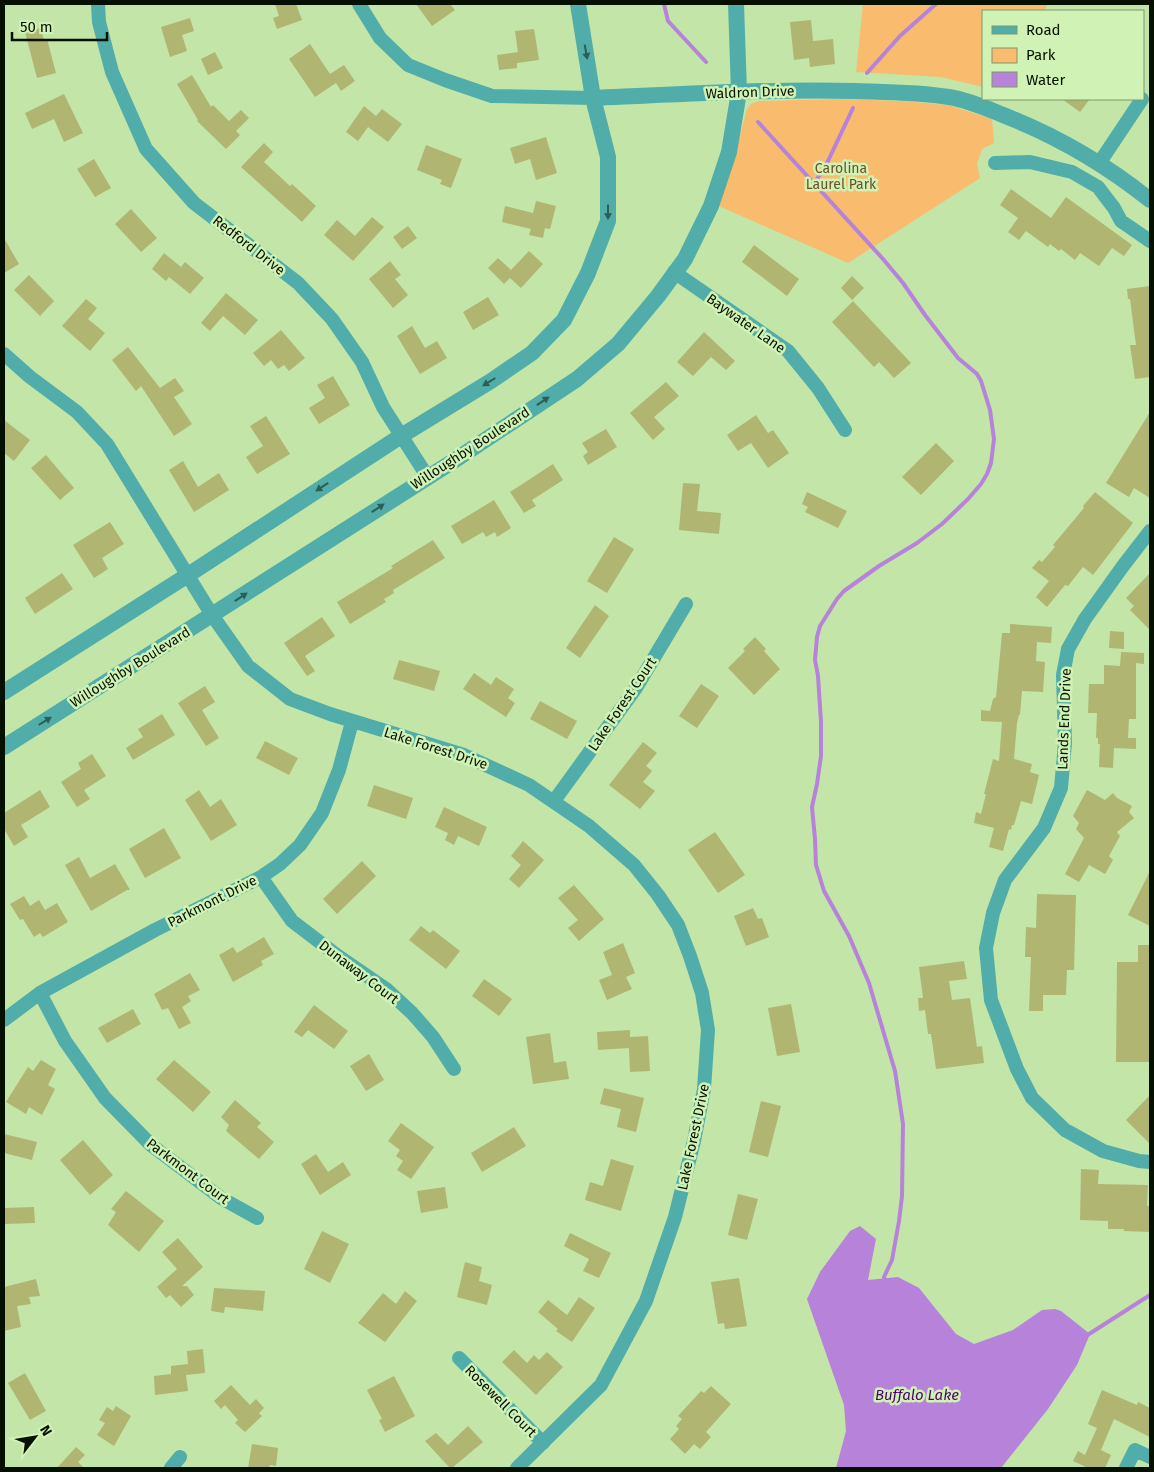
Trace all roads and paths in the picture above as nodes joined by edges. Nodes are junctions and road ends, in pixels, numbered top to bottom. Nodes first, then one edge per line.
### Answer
1 (98, 4) edge
2 (359, 4) edge
3 (578, 4) edge
4 (736, 4) edge
5 (739, 92) junction
6 (593, 98) junction
7 (1141, 100) edge
8 (1100, 162) junction
9 (995, 163) dead end
10 (1150, 200) edge
11 (1150, 241) edge
12 (674, 272) junction
13 (4, 354) edge
14 (845, 430) dead end
15 (401, 436) junction
16 (427, 476) junction
17 (1150, 531) edge
18 (188, 575) junction
19 (686, 604) dead end
20 (212, 615) junction
21 (4, 692) edge
22 (352, 722) junction
23 (4, 747) edge
24 (554, 801) junction
25 (261, 877) junction
26 (40, 993) junction
27 (4, 1020) edge
28 (454, 1069) dead end
29 (1150, 1162) edge
30 (257, 1218) dead end
31 (459, 1358) dead end
32 (543, 1443) junction
33 (1150, 1457) edge
34 (517, 1468) edge
35 (1126, 1468) edge

1 - 15 street, Redford Drive
2 - 6 street, Waldron Drive
3 -> 6 street
4 - 5 street, Willoughby Boulevard
5 - 6 street, Waldron Drive
5 - 8 street, Waldron Drive
5 - 12 street, Willoughby Boulevard
6 -> 15 street
7 - 8 street
8 - 10 street, Waldron Drive
9 - 11 street
12 - 14 street, Baywater Lane
16 -> 12 street, Willoughby Boulevard
13 - 18 street, Lake Forest Drive
15 - 16 street, Redford Drive
15 -> 18 street
20 -> 16 street, Willoughby Boulevard
17 - 29 street, Lands End Drive
18 - 20 street, Lake Forest Drive
18 - 21 street
19 - 24 street, Lake Forest Court
20 - 22 street, Lake Forest Drive
23 -> 20 street, Willoughby Boulevard
22 - 24 street, Lake Forest Drive
22 - 25 street, Parkmont Drive
24 - 32 street, Lake Forest Drive
25 - 26 street, Parkmont Drive
25 - 28 street, Dunaway Court
26 - 27 street, Parkmont Drive
26 - 30 street, Parkmont Court
31 - 32 street, Rosewell Court
32 - 34 street, Lake Forest Drive
33 - 35 street

